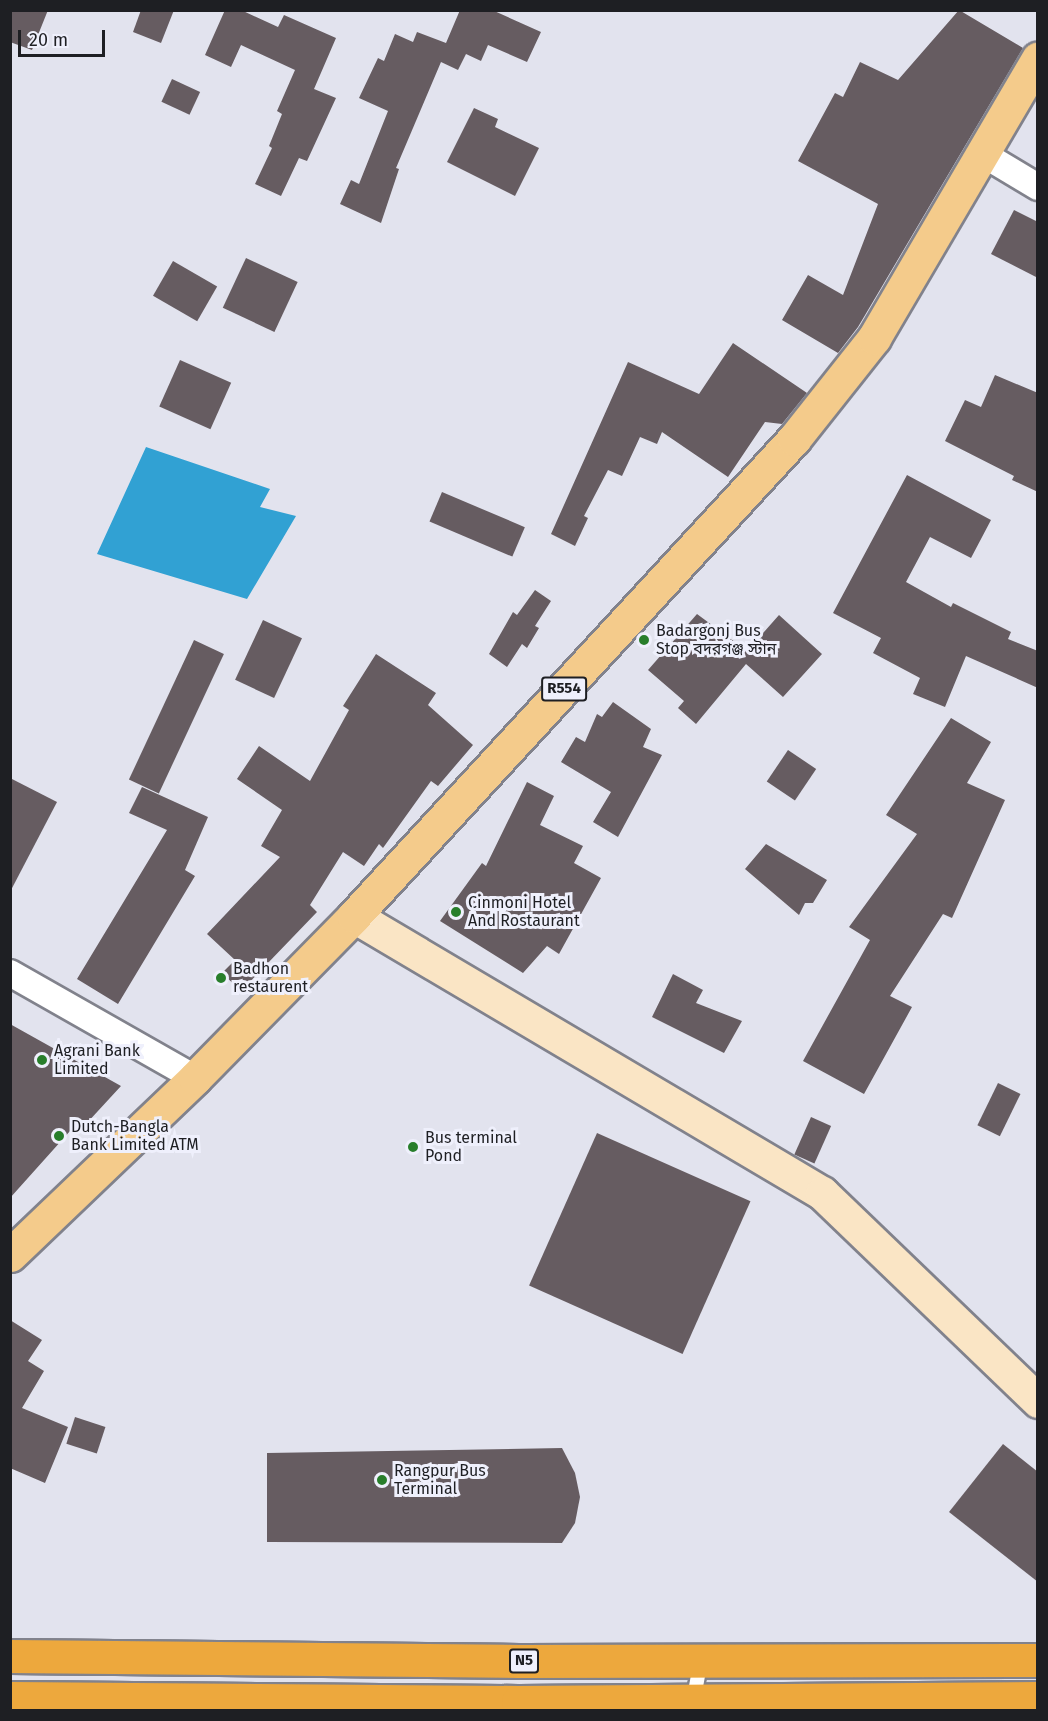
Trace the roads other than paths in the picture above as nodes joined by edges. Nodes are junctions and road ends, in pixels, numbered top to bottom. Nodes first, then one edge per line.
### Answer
1 (1038, 59) edge
2 (983, 154) junction
3 (1038, 187) edge
4 (354, 916) junction
5 (10, 973) edge
6 (195, 1078) junction
7 (10, 1256) edge
8 (1038, 1401) edge
9 (10, 1656) edge
10 (701, 1660) junction
11 (1038, 1660) edge
12 (10, 1698) edge
13 (1038, 1698) edge
14 (692, 1705) edge

1 - 2 main road, R554
2 - 3 street
2 - 4 main road, R554
4 - 6 main road, R554
4 - 8 street
5 - 6 street
6 - 7 main road, R554
9 - 10 highway, N5
10 - 11 highway, N5
10 - 14 lane
12 - 14 highway
13 - 14 highway

